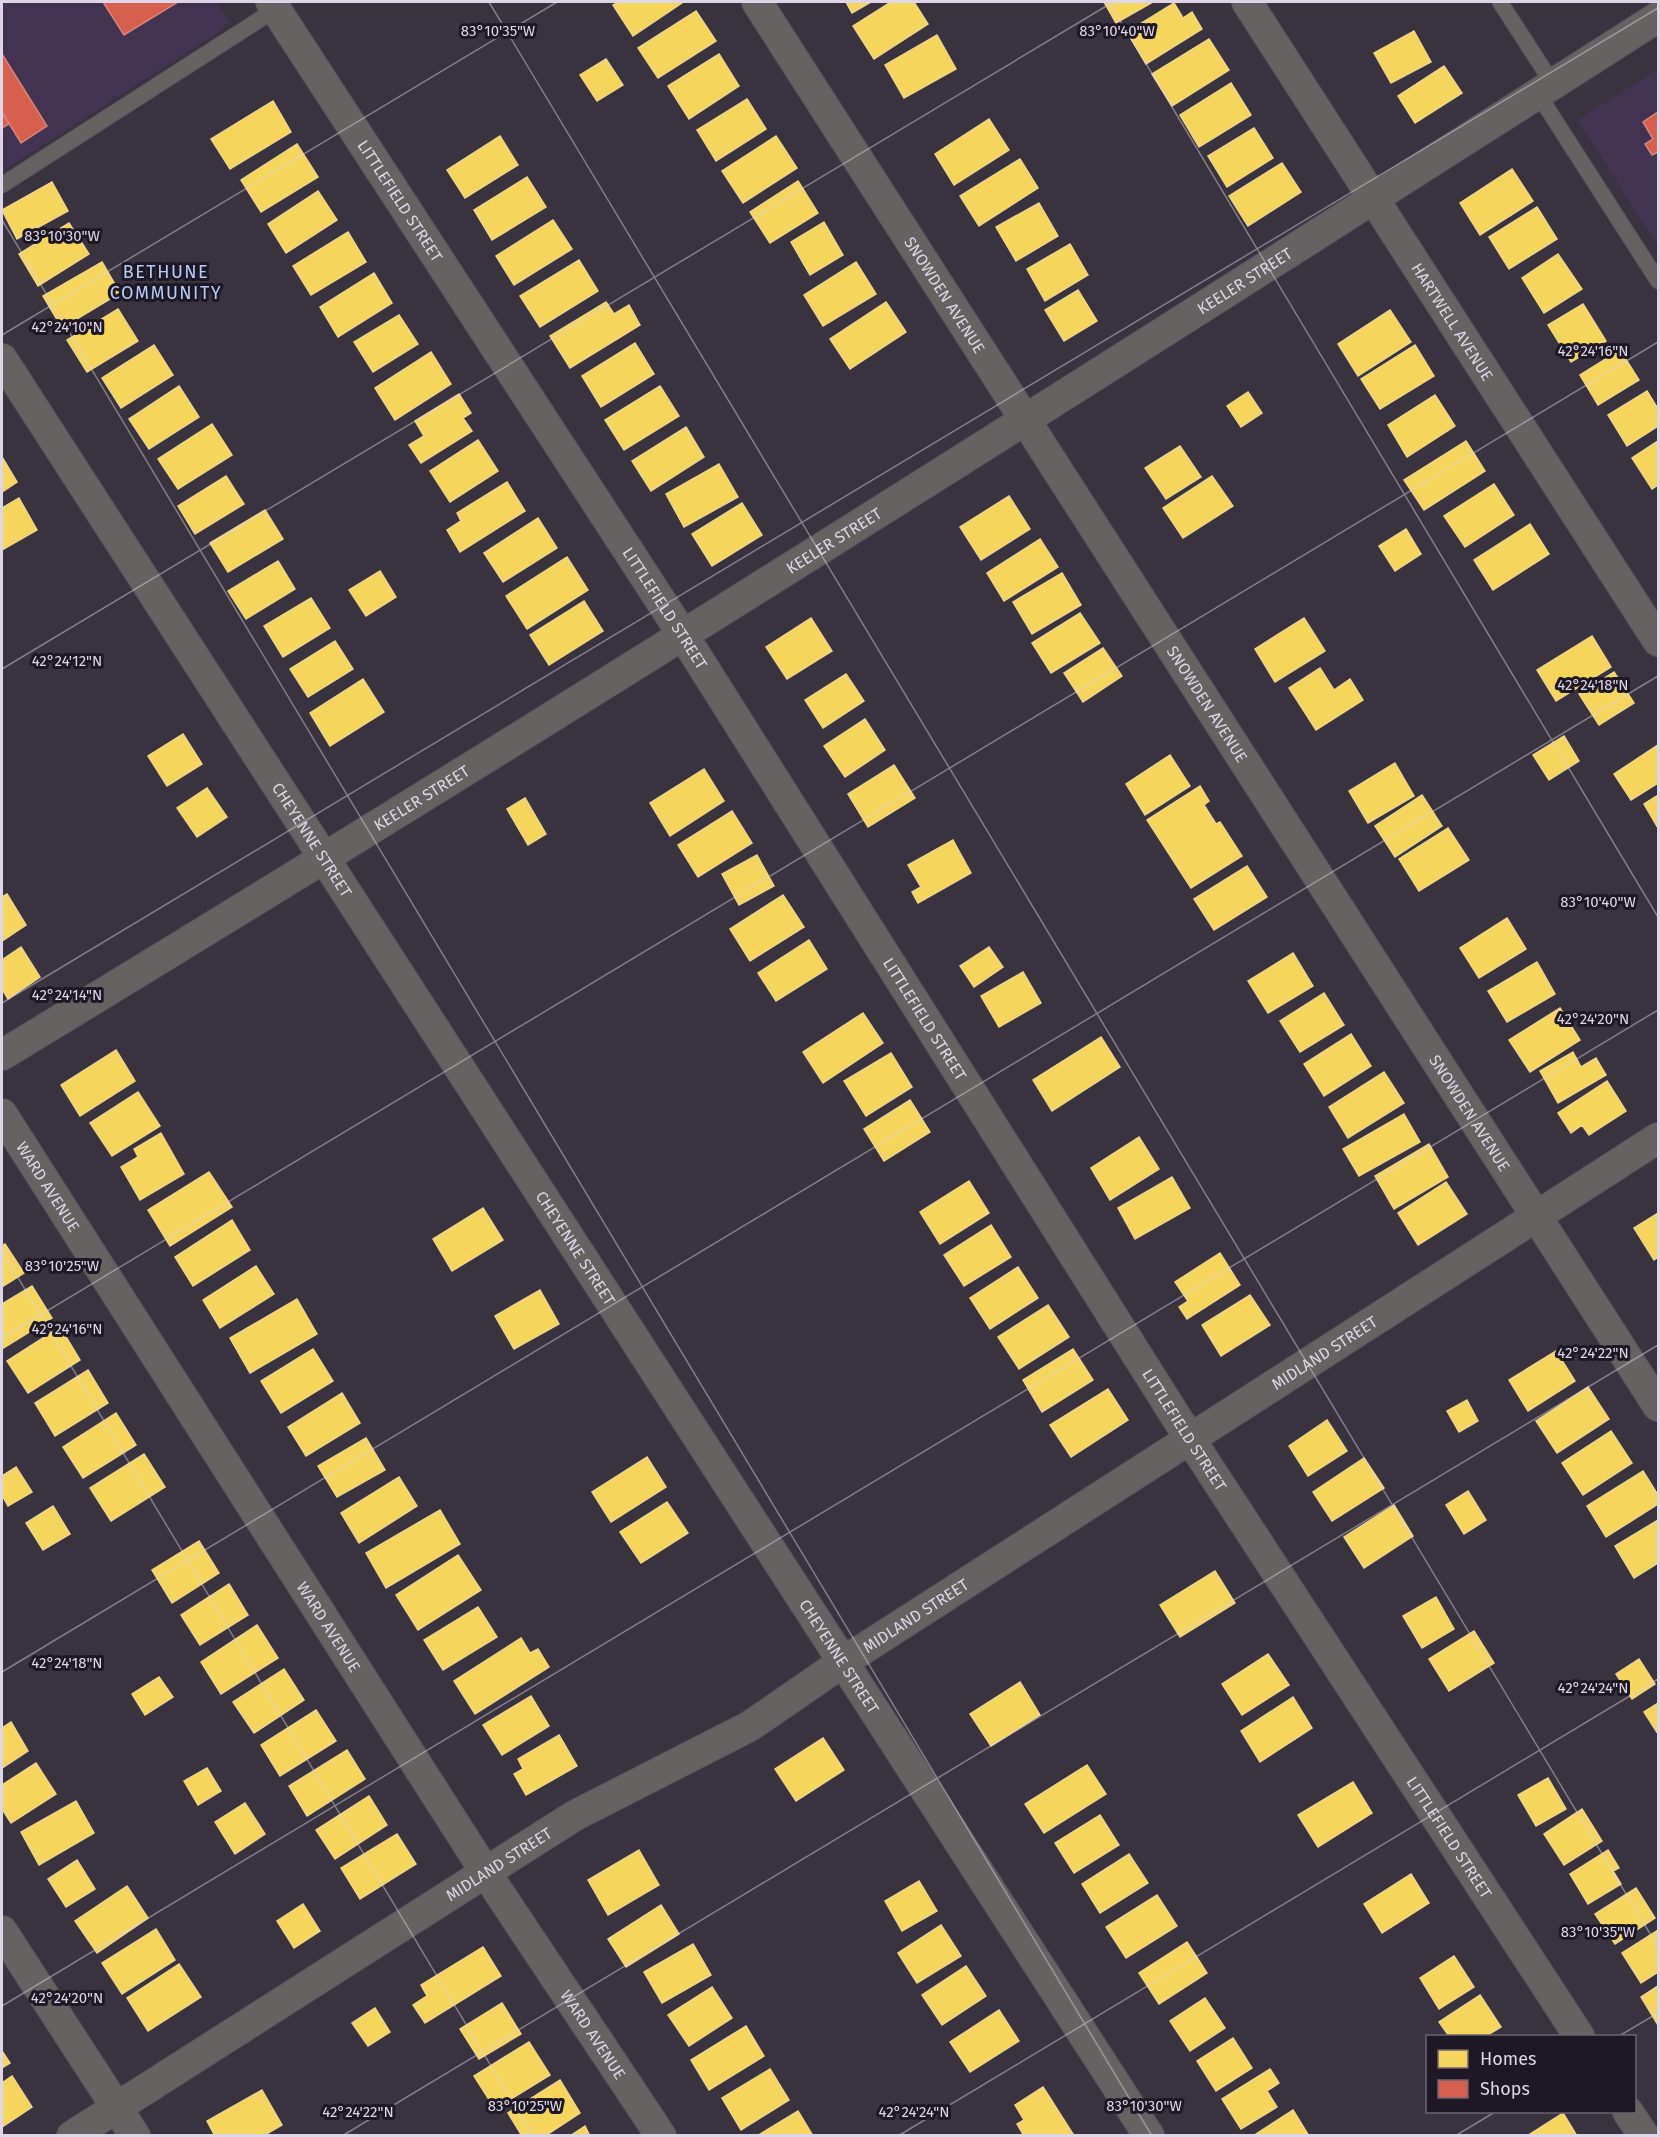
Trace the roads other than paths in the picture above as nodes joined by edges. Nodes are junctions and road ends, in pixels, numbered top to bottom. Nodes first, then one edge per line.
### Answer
1 (757, 2) edge
2 (1246, 2) edge
3 (1500, 2) edge
4 (279, 4) edge
5 (1659, 17) edge
6 (1545, 89) junction
7 (2, 185) edge
8 (1374, 199) junction
9 (1659, 281) edge
10 (2, 359) edge
11 (1025, 420) junction
12 (682, 635) junction
13 (1659, 641) edge
14 (326, 858) junction
15 (2, 1054) edge
16 (2, 1114) edge
17 (1659, 1138) edge
18 (1536, 1218) junction
19 (1659, 1406) edge
20 (1190, 1439) junction
21 (843, 1662) junction
22 (486, 1873) junction
23 (2, 1931) edge
24 (1578, 2035) edge
25 (116, 2108) junction
26 (1629, 2113) edge
27 (72, 2136) edge
28 (135, 2136) edge
29 (661, 2136) edge
30 (1149, 2136) edge
31 (1644, 2136) edge

1 - 11 street, SNOWDEN AVENUE
2 - 8 street, HARTWELL AVENUE
3 - 6 lane
4 - 7 lane
4 - 12 street, LITTLEFIELD STREET
5 - 6 street, KEELER STREET
6 - 8 street, KEELER STREET
6 - 9 lane
8 - 11 street, KEELER STREET
8 - 13 street, HARTWELL AVENUE
10 - 14 street, CHEYENNE STREET
11 - 12 street, KEELER STREET
11 - 18 street, SNOWDEN AVENUE
12 - 14 street, KEELER STREET
12 - 20 street, LITTLEFIELD STREET
14 - 15 street, KEELER STREET
14 - 21 street, CHEYENNE STREET
16 - 22 street, WARD AVENUE
17 - 18 street, MIDLAND STREET
18 - 19 street, SNOWDEN AVENUE
18 - 20 street, MIDLAND STREET
20 - 21 street, MIDLAND STREET
20 - 24 street, LITTLEFIELD STREET
21 - 22 street, MIDLAND STREET
21 - 30 street, CHEYENNE STREET
22 - 25 street, MIDLAND STREET
22 - 29 street, WARD AVENUE
23 - 25 street
25 - 27 street, MIDLAND STREET
25 - 28 street
26 - 31 street

